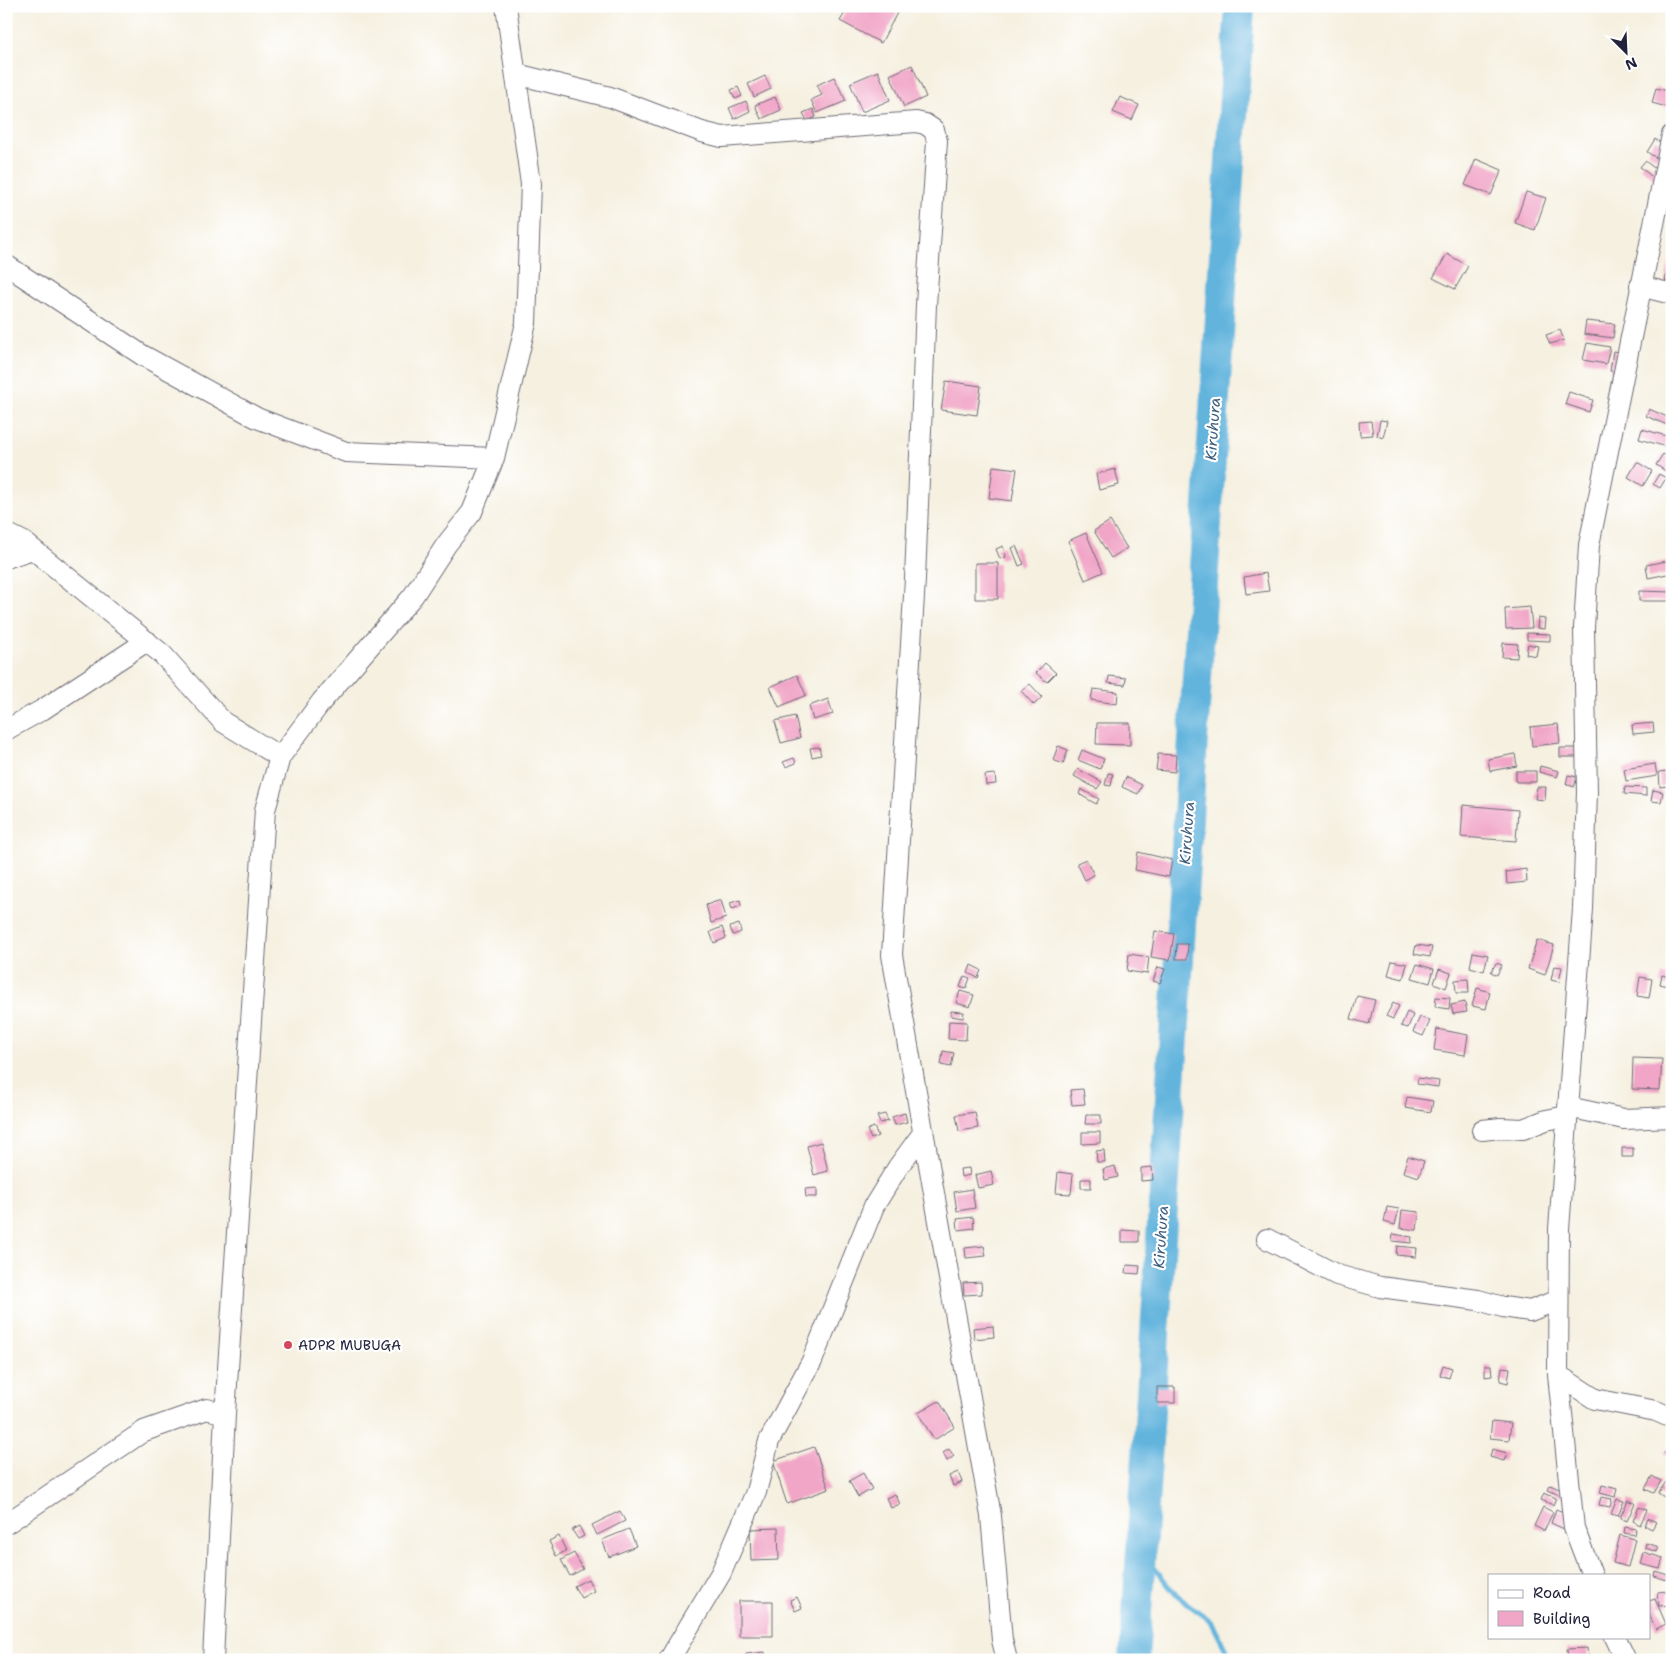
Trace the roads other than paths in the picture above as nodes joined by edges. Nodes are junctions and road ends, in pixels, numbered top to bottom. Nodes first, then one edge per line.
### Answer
1 (506, 6) edge
2 (516, 74) junction
3 (1672, 135) edge
4 (6, 265) edge
5 (1640, 286) junction
6 (1672, 294) edge
7 (494, 458) junction
8 (6, 533) edge
9 (32, 548) junction
10 (6, 558) edge
11 (146, 641) junction
12 (6, 730) edge
13 (280, 757) junction
14 (1568, 1112) junction
15 (1672, 1117) edge
16 (1482, 1130) dead end
17 (923, 1133) junction
18 (1267, 1239) dead end
19 (1558, 1300) junction
20 (1558, 1375) junction
21 (225, 1414) junction
22 (1672, 1418) edge
23 (6, 1524) edge
24 (1592, 1574) edge
25 (1615, 1638) edge
26 (213, 1660) edge
27 (669, 1660) edge
28 (1007, 1660) edge
29 (1626, 1660) edge

1 - 2 street
2 - 7 street
2 - 17 street
3 - 5 street
4 - 7 street
5 - 6 street
5 - 14 street
7 - 13 street
8 - 9 street
9 - 10 street
9 - 11 street
11 - 12 street
11 - 13 street
13 - 21 street
14 - 15 street
14 - 16 street
14 - 19 street
17 - 27 street
17 - 28 street
18 - 19 street
19 - 20 street
20 - 22 street
20 - 24 street
21 - 23 street
21 - 26 street
25 - 29 street

